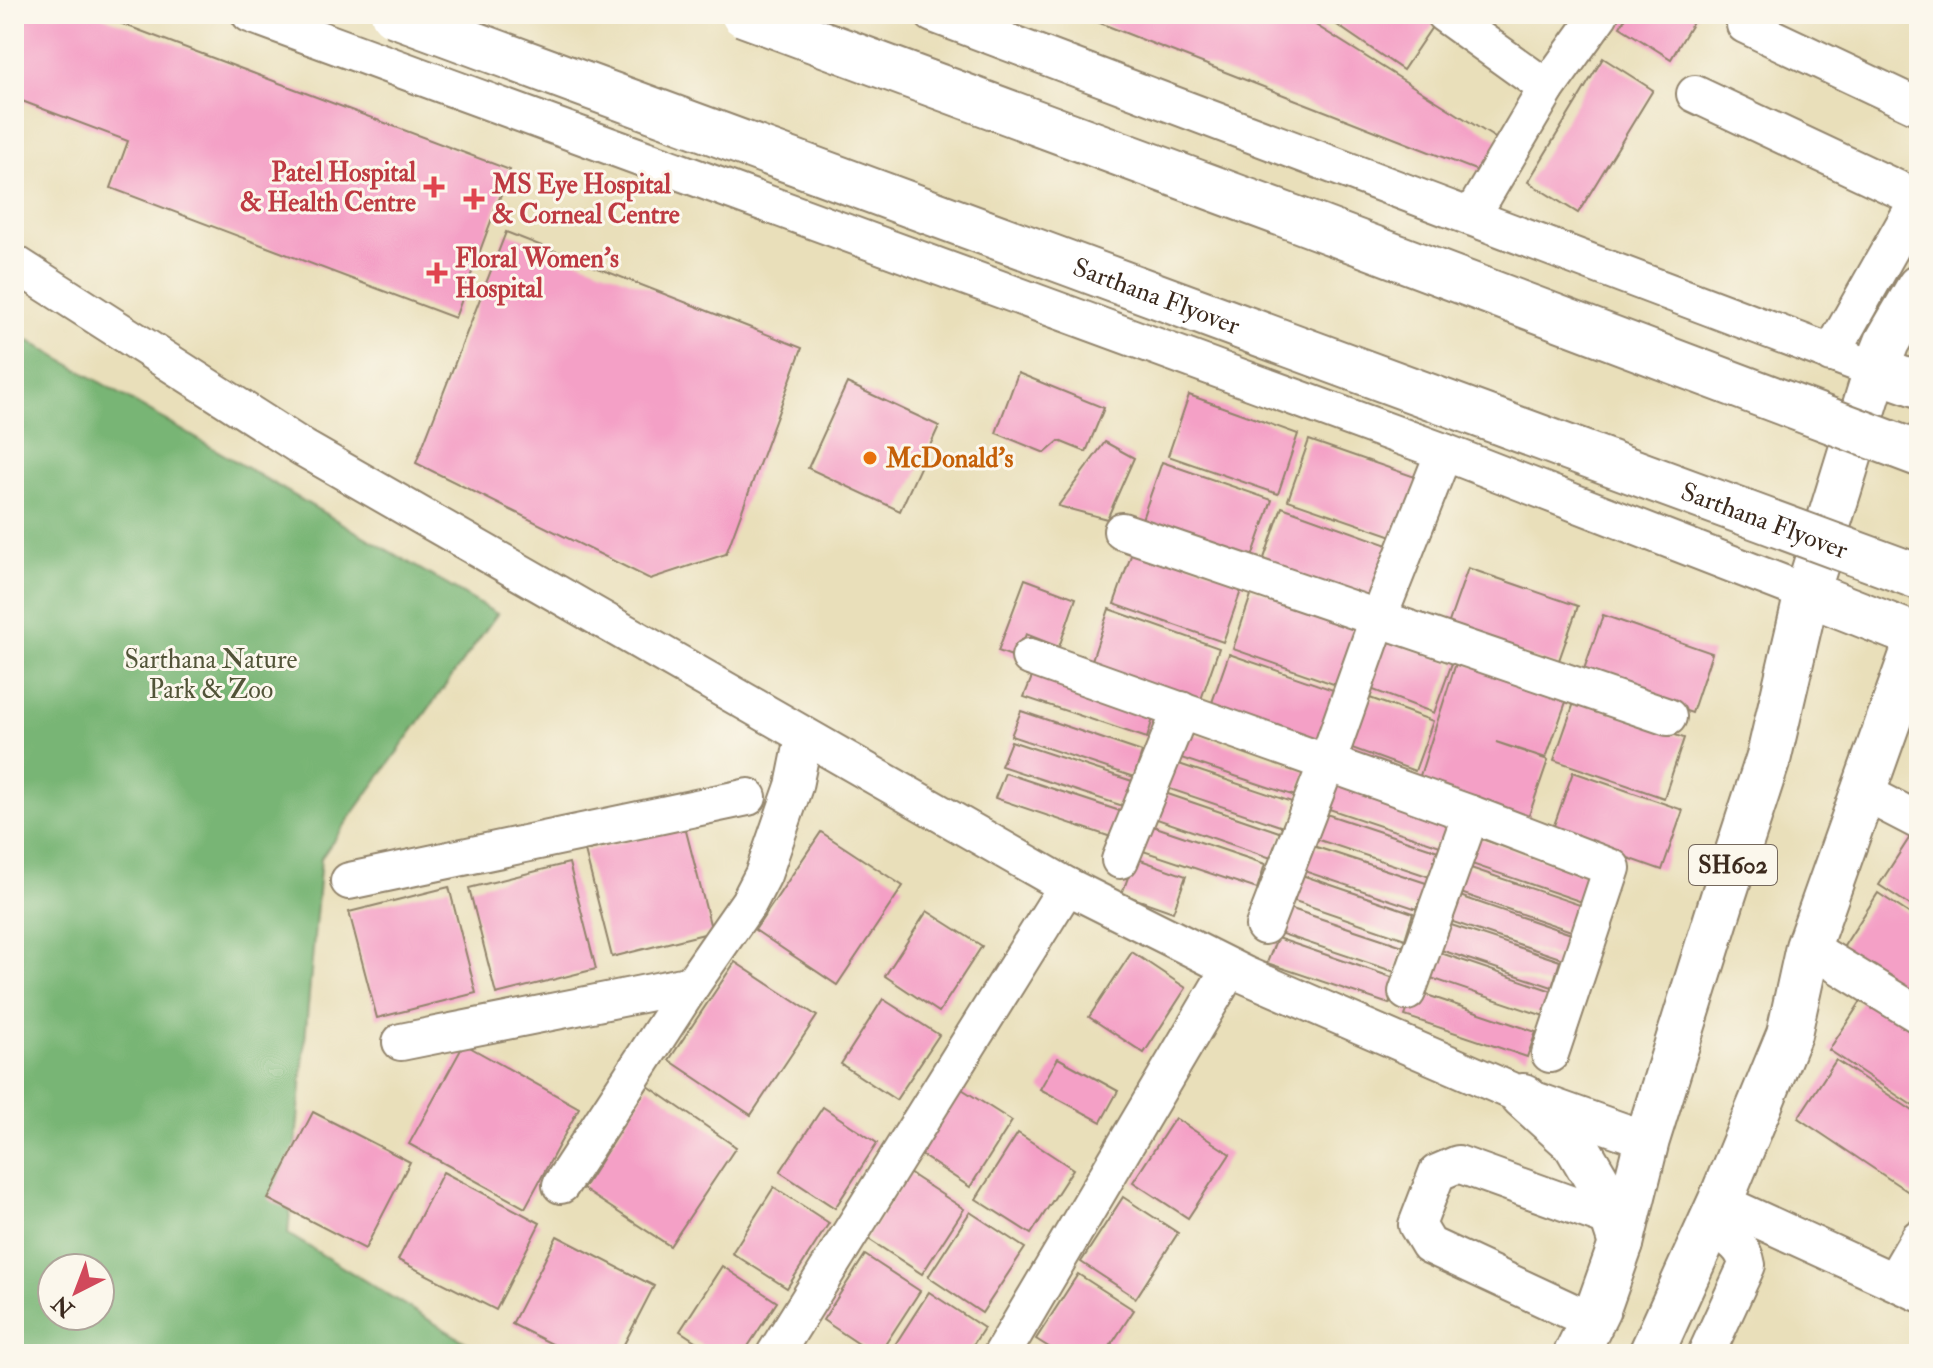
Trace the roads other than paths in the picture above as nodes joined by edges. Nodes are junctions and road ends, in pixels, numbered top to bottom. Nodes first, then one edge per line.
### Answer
1 (250, 14) edge
2 (393, 14) edge
3 (743, 14) edge
4 (933, 14) edge
5 (1444, 14) edge
6 (1600, 14) edge
7 (1745, 25) dead end
8 (1547, 88) junction
9 (1695, 94) dead end
10 (1919, 107) edge
11 (1919, 198) edge
12 (1471, 217) junction
13 (14, 263) edge
14 (1919, 287) edge
15 (1894, 347) edge
16 (1831, 354) junction
17 (1919, 385) edge
18 (1444, 452) junction
19 (1919, 454) edge
20 (1122, 531) dead end
21 (1919, 577) edge
22 (1807, 593) junction
23 (1378, 619) junction
24 (1919, 636) edge
25 (1030, 657) dead end
26 (1181, 710) junction
27 (1668, 717) dead end
28 (804, 737) junction
29 (1327, 763) junction
30 (1863, 792) junction
31 (748, 797) junction
32 (789, 799) junction
33 (1471, 814) junction
34 (1919, 821) edge
35 (1120, 860) dead end
36 (763, 875) junction
37 (349, 881) dead end
38 (1067, 886) junction
39 (1264, 926) dead end
40 (1808, 947) junction
41 (1230, 968) junction
42 (692, 984) junction
43 (1407, 992) dead end
44 (1919, 1015) edge
45 (401, 1042) dead end
46 (1550, 1054) dead end
47 (1523, 1096) junction
48 (1647, 1140) junction
49 (561, 1185) dead end
50 (1714, 1214) junction
51 (1617, 1232) junction
52 (1919, 1238) edge
53 (1906, 1287) edge
54 (1584, 1338) edge
55 (775, 1354) edge
56 (1002, 1354) edge
57 (1651, 1354) edge
58 (1706, 1354) edge

1 - 18 street
2 - 21 main road, Sarthana Flyover, bridge
3 - 19 main road, bridge
4 - 12 street
5 - 8 street
6 - 8 street
7 - 10 street
8 - 12 street
9 - 11 street
11 - 16 street
12 - 16 street
13 - 28 street
14 - 15 main road
15 - 16 street
15 - 17 main road
15 - 22 main road, SH602
18 - 22 street
18 - 23 street
20 - 23 street
22 - 24 main road
22 - 48 main road, SH602
23 - 27 street
23 - 29 street
24 - 30 main road
25 - 26 street
26 - 29 street
26 - 35 street
28 - 32 street
28 - 38 street
29 - 33 street
29 - 39 street
30 - 34 street
30 - 40 main road
31 - 32 street
31 - 36 street
31 - 37 street
32 - 36 street
33 - 43 street
33 - 46 street
36 - 42 street
38 - 41 street
38 - 55 street
40 - 44 street
40 - 50 main road
41 - 47 street
41 - 56 street
42 - 45 street
42 - 49 street
47 - 48 street
47 - 51 main road
48 - 51 main road, SH602
50 - 53 street
50 - 57 main road
50 - 58 street
51 - 54 main road, SH602
51 - 54 street
52 - 53 street

